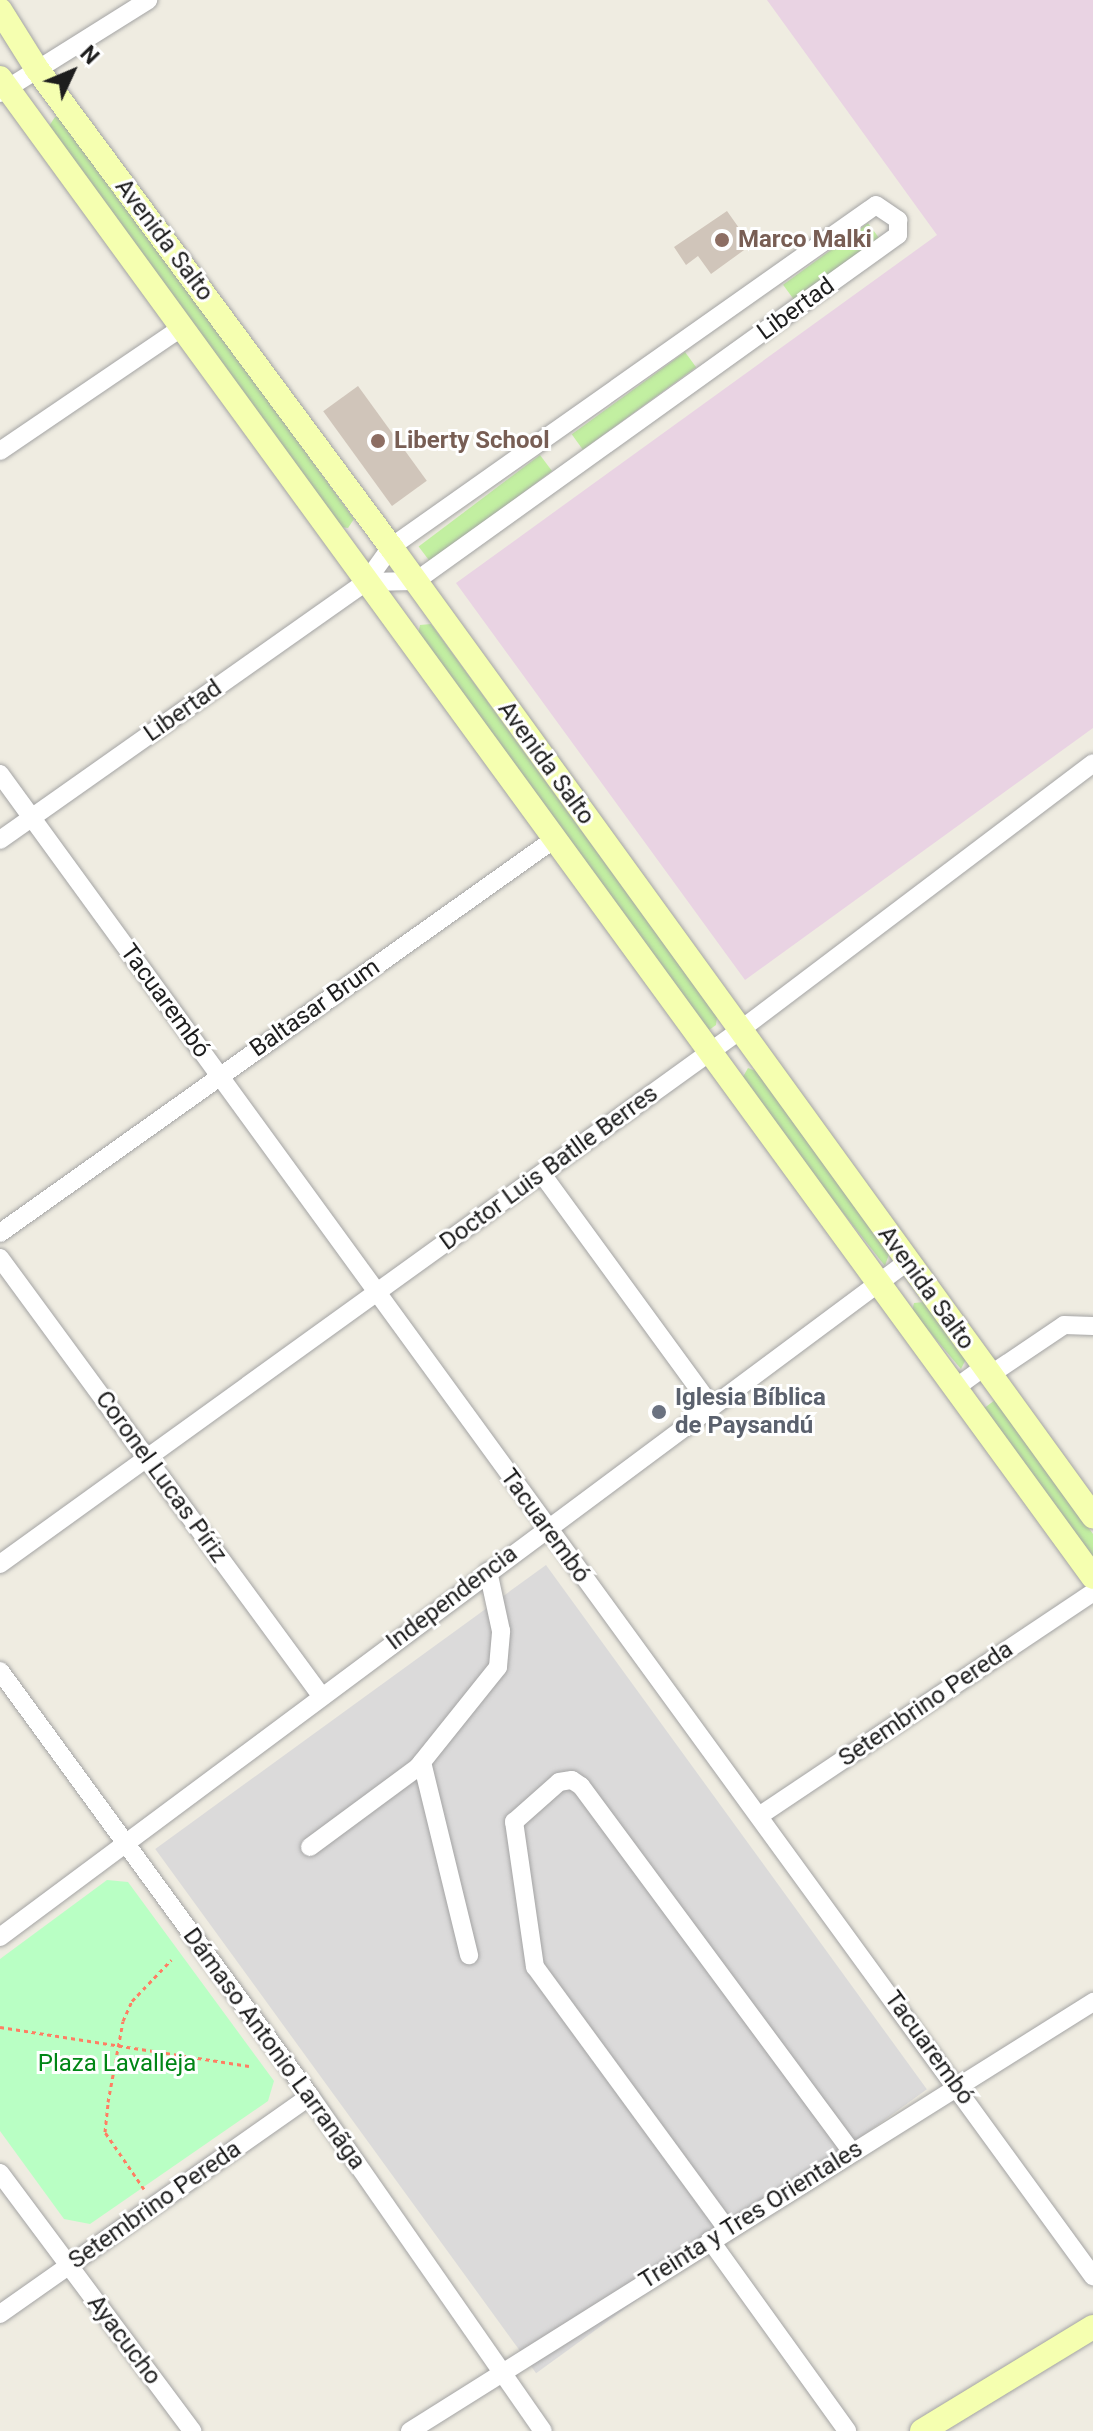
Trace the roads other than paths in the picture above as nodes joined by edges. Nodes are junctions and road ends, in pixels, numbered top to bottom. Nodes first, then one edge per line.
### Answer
1 (148, 0) edge
2 (0, 10) edge
3 (37, 69) junction
4 (3, 86) edge
5 (181, 328) junction
6 (0, 451) edge
7 (391, 547) junction
8 (416, 581) junction
9 (366, 582) junction
10 (1093, 763) edge
11 (0, 774) edge
12 (32, 817) junction
13 (0, 840) edge
14 (553, 840) junction
15 (739, 1031) junction
16 (707, 1053) junction
17 (220, 1075) junction
18 (542, 1174) junction
19 (0, 1233) edge
20 (0, 1258) edge
21 (907, 1262) junction
22 (877, 1284) junction
23 (378, 1292) junction
24 (1093, 1326) edge
25 (987, 1371) junction
26 (954, 1389) junction
27 (711, 1406) junction
28 (149, 1461) junction
29 (1093, 1516) edge
30 (545, 1527) junction
31 (0, 1564) edge
32 (488, 1571) junction
33 (1093, 1577) edge
34 (1093, 1592) edge
35 (0, 1671) edge
36 (322, 1697) junction
37 (422, 1762) junction
38 (759, 1816) junction
39 (127, 1844) junction
40 (310, 1847) dead end
41 (0, 1937) edge
42 (469, 1955) dead end
43 (1093, 2002) edge
44 (957, 2086) junction
45 (310, 2096) junction
46 (852, 2152) junction
47 (0, 2173) edge
48 (727, 2229) junction
49 (710, 2240) junction
50 (68, 2265) junction
51 (1093, 2276) edge
52 (0, 2314) edge
53 (1093, 2327) edge
54 (503, 2372) junction
55 (192, 2431) edge
56 (410, 2431) edge
57 (543, 2431) edge
58 (847, 2431) edge
59 (922, 2431) edge

1 - 3 street
2 - 3 street, Avenida Salto
3 - 4 street
3 - 7 street, Avenida Salto
4 - 5 street, Avenida Salto
5 - 6 street
5 - 9 street, Avenida Salto
7 - 8 street, Avenida Salto
7 - 8 street, Libertad
7 - 9 street, Libertad
8 - 9 street
8 - 15 street, Avenida Salto
9 - 12 street, Libertad
9 - 14 street, Avenida Salto
10 - 15 street, Doctor Luis Batlle Berres
11 - 12 street, Tacuarembó
12 - 13 street, Libertad
12 - 17 street, Tacuarembó
14 - 16 street, Avenida Salto
14 - 17 street, Baltasar Brum
15 - 16 street, Doctor Luis Batlle Berres
15 - 21 street, Avenida Salto
16 - 18 street, Doctor Luis Batlle Berres
16 - 22 street, Avenida Salto
17 - 19 street, Baltasar Brum
17 - 23 street, Tacuarembó
18 - 23 street, Doctor Luis Batlle Berres
18 - 27 street
20 - 28 street, Coronel Lucas Píriz
21 - 22 street, Independencia
21 - 25 street, Avenida Salto
22 - 26 street, Avenida Salto
22 - 27 street, Independencia
23 - 28 street, Doctor Luis Batlle Berres
23 - 30 street, Tacuarembó
24 - 25 street
25 - 26 street
25 - 29 street, Avenida Salto
26 - 33 street, Avenida Salto
27 - 30 street, Independencia
28 - 31 street, Doctor Luis Batlle Berres
28 - 36 street, Coronel Lucas Píriz
30 - 32 street, Independencia
30 - 38 street, Tacuarembó
32 - 36 street, Independencia
32 - 37 street
34 - 38 street, Setembrino Pereda
35 - 39 street, Dámaso Antonio Larranãga
36 - 39 street, Independencia
37 - 40 street
37 - 42 street
38 - 44 street, Tacuarembó
39 - 41 street, Independencia
39 - 45 street, Dámaso Antonio Larranãga
43 - 44 street, Treinta y Tres Orientales
44 - 46 street, Treinta y Tres Orientales
44 - 51 street, Tacuarembó
45 - 50 street, Setembrino Pereda
45 - 54 street, Dámaso Antonio Larranãga
46 - 48 street, Treinta y Tres Orientales
46 - 48 street
47 - 50 street, Ayacucho
48 - 49 street, Treinta y Tres Orientales
49 - 54 street, Treinta y Tres Orientales
49 - 58 street
50 - 52 street, Setembrino Pereda
50 - 55 street, Ayacucho
53 - 59 street
54 - 56 street, Treinta y Tres Orientales
54 - 57 street, Dámaso Antonio Larranãga

